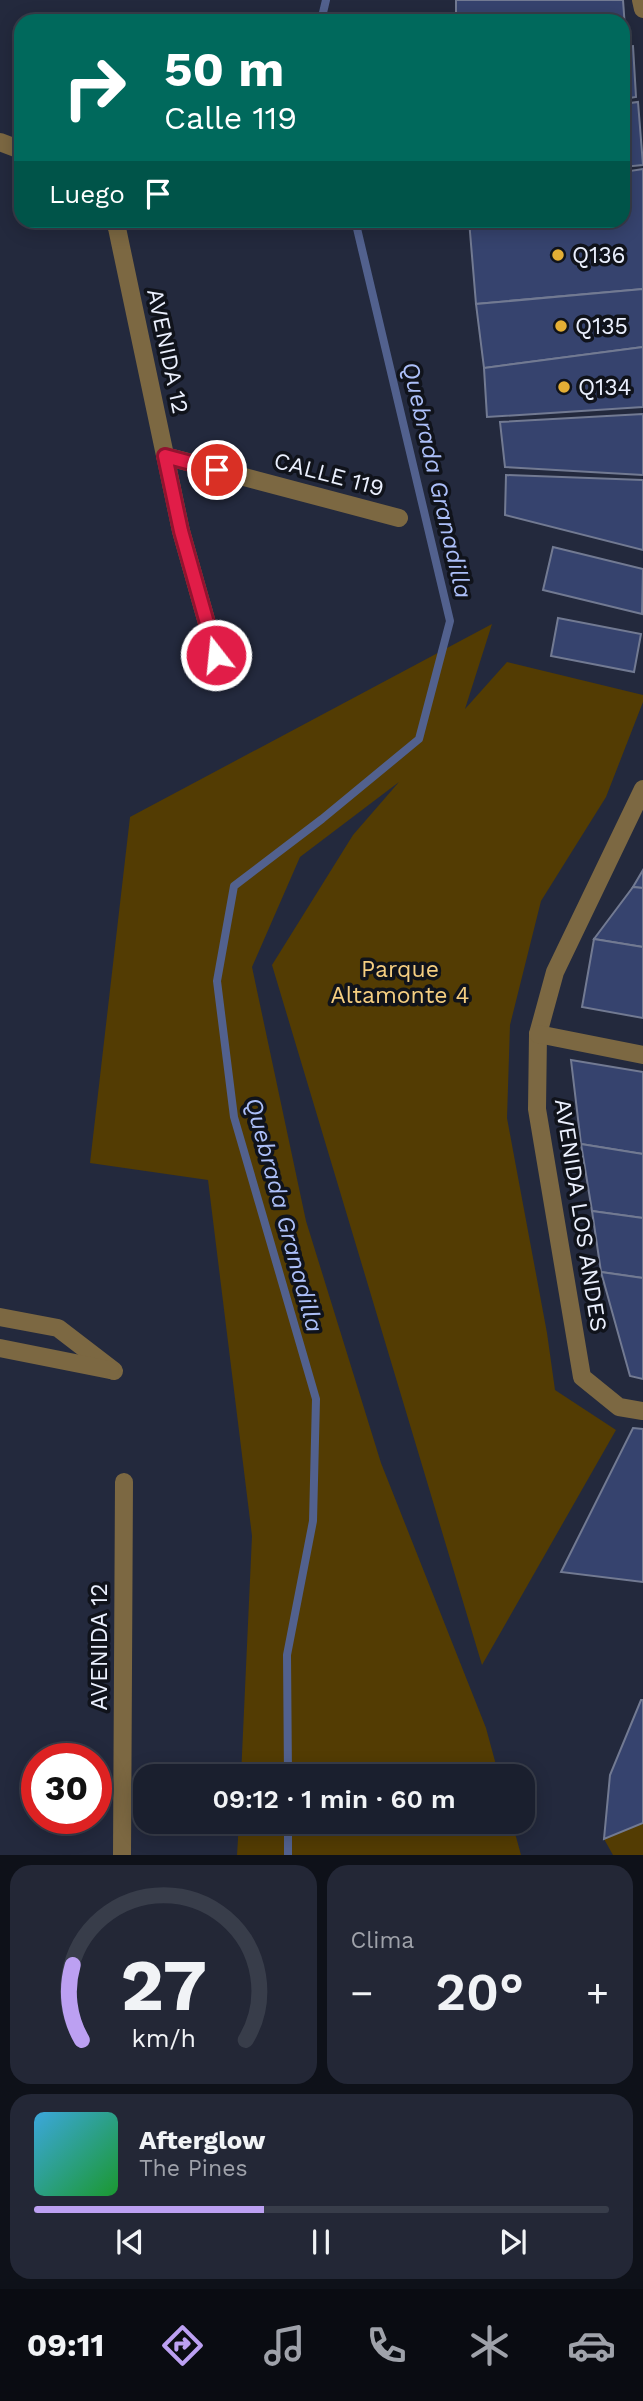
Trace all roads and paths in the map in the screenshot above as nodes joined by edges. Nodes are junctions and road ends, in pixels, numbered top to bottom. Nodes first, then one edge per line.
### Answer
1 (641, 0) edge
2 (643, 9) edge
3 (117, 228) edge
4 (165, 456) junction
5 (400, 518) dead end
6 (216, 655) dead end
7 (643, 789) edge
8 (538, 1034) junction
9 (643, 1055) edge
10 (0, 1317) edge
11 (0, 1348) edge
12 (643, 1411) edge
13 (124, 1482) dead end
14 (122, 1855) edge

1 - 2 street
3 - 4 street, AVENIDA 12
4 - 5 street, CALLE 119
4 - 6 street, AVENIDA 12
7 - 8 street, AVENIDA LOS ANDES
8 - 9 street
8 - 12 street, AVENIDA LOS ANDES
10 - 11 street
13 - 14 street, AVENIDA 12

